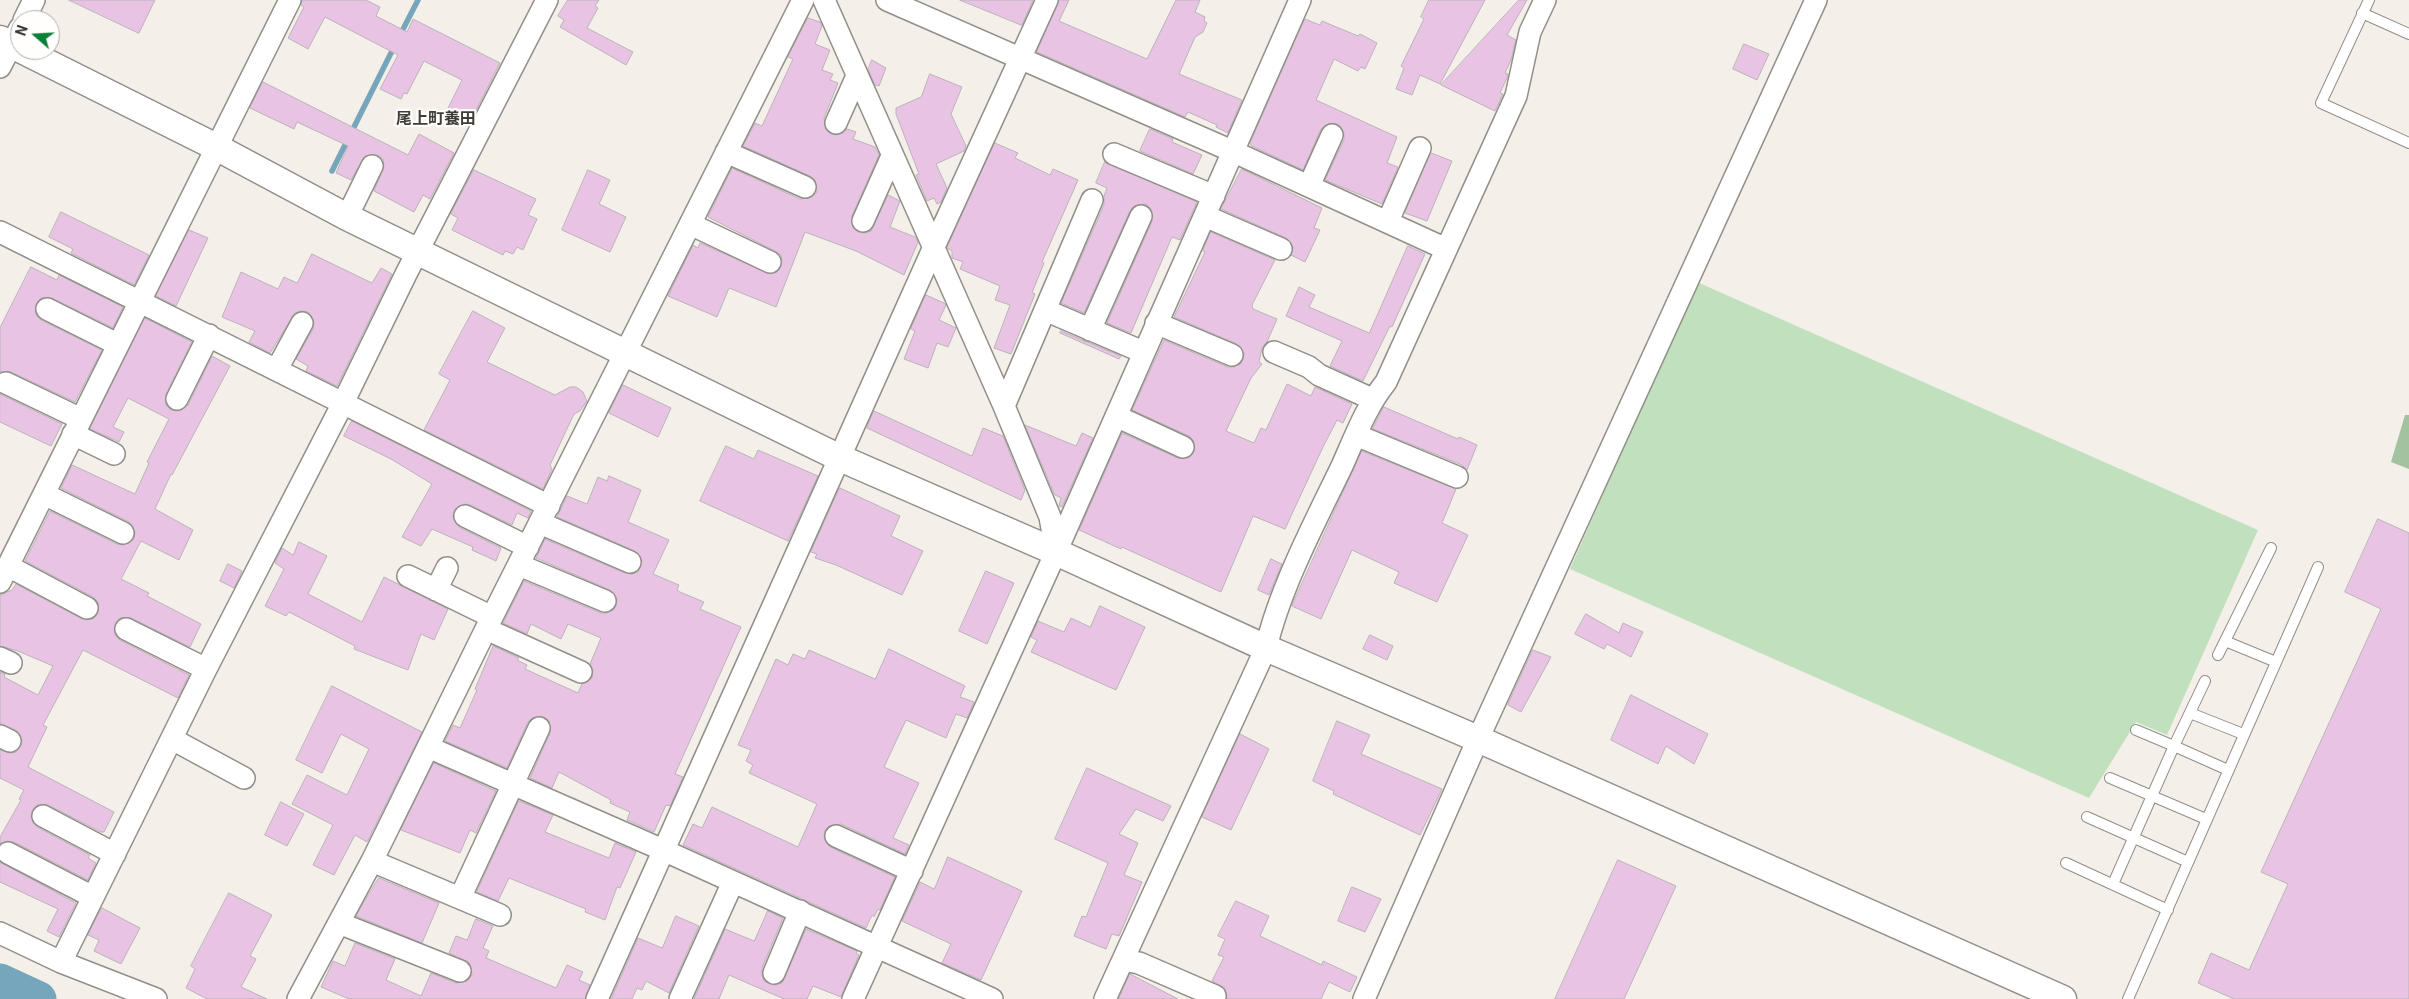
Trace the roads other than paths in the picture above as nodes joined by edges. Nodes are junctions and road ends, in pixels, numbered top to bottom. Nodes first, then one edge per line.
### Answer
1 (290, 0) edge
2 (547, 0) edge
3 (803, 0) edge
4 (824, 0) edge
5 (887, 0) edge
6 (1047, 0) edge
7 (1300, 0) edge
8 (1545, 0) edge
9 (1816, 0) edge
10 (2368, 0) edge
11 (2362, 13) junction
12 (2409, 34) edge
13 (40, 60) edge
14 (1020, 60) junction
15 (858, 76) junction
16 (836, 123) dead end
17 (1332, 134) dead end
18 (2409, 143) edge
19 (216, 147) junction
20 (1420, 148) dead end
21 (1232, 151) junction
22 (726, 152) junction
23 (1114, 154) dead end
24 (892, 156) junction
25 (372, 166) dead end
26 (1309, 186) junction
27 (805, 187) dead end
28 (1214, 196) junction
29 (1092, 200) dead end
30 (1141, 216) dead end
31 (1205, 216) junction
32 (347, 217) junction
33 (863, 221) dead end
34 (1388, 221) junction
35 (690, 224) junction
36 (0, 232) edge
37 (933, 249) junction
38 (1446, 249) junction
39 (418, 250) junction
40 (1281, 250) dead end
41 (770, 262) dead end
42 (140, 301) junction
43 (47, 309) dead end
44 (1045, 310) junction
45 (302, 323) dead end
46 (1156, 323) junction
47 (1090, 330) junction
48 (209, 335) junction
49 (117, 344) junction
50 (1143, 352) junction
51 (1274, 352) dead end
52 (626, 353) junction
53 (1232, 355) dead end
54 (277, 369) junction
55 (6, 383) dead end
56 (177, 399) dead end
57 (1372, 399) junction
58 (343, 403) junction
59 (1004, 406) junction
60 (1116, 416) junction
61 (77, 427) junction
62 (1356, 435) junction
63 (1183, 446) dead end
64 (114, 454) dead end
65 (840, 458) junction
66 (1457, 478) dead end
67 (44, 494) junction
68 (545, 514) junction
69 (465, 516) dead end
70 (123, 533) dead end
71 (2271, 548) dead end
72 (1056, 552) junction
73 (523, 556) junction
74 (630, 562) dead end
75 (2318, 567) dead end
76 (447, 568) dead end
77 (4, 574) edge
78 (408, 576) dead end
79 (436, 590) junction
80 (605, 601) dead end
81 (87, 608) dead end
82 (489, 623) junction
83 (126, 630) dead end
84 (2225, 641) junction
85 (1266, 648) junction
86 (2218, 655) dead end
87 (2276, 662) junction
88 (206, 669) junction
89 (581, 672) dead end
90 (2205, 681) dead end
91 (2190, 712) junction
92 (539, 728) dead end
93 (2136, 730) dead end
94 (2243, 734) junction
95 (172, 739) junction
96 (1478, 739) junction
97 (2174, 746) junction
98 (428, 747) junction
99 (2228, 770) junction
100 (244, 778) dead end
101 (2110, 778) dead end
102 (514, 784) junction
103 (2151, 795) junction
104 (43, 816) dead end
105 (2087, 817) dead end
106 (2206, 819) junction
107 (836, 836) dead end
108 (2133, 836) junction
109 (663, 850) junction
110 (8, 853) dead end
111 (115, 854) junction
112 (372, 861) junction
113 (2188, 862) junction
114 (2066, 863) dead end
115 (912, 870) junction
116 (734, 882) junction
117 (2113, 884) junction
118 (93, 897) junction
119 (460, 898) junction
120 (2168, 910) junction
121 (800, 911) junction
122 (500, 915) dead end
123 (339, 923) junction
124 (0, 933) edge
125 (877, 946) junction
126 (1123, 960) junction
127 (61, 962) junction
128 (460, 970) dead end
129 (774, 973) dead end
130 (1215, 996) dead end
131 (305, 997) edge
132 (156, 999) edge
133 (597, 999) edge
134 (680, 999) edge
135 (853, 999) edge
136 (992, 999) edge
137 (1105, 999) edge
138 (1364, 999) edge
139 (2063, 999) edge
140 (2128, 999) edge

1 - 19 street
2 - 39 street
3 - 22 street
4 - 15 street
5 - 14 street
6 - 14 street
7 - 21 street
8 - 38 street
9 - 96 street
10 - 11 lane
11 - 12 lane
11 - 18 lane
13 - 19 street
14 - 21 street
14 - 37 street
15 - 16 street
15 - 24 street
17 - 26 street
19 - 32 street
19 - 42 street
20 - 34 street
21 - 26 street
21 - 28 street
22 - 27 street
22 - 35 street
23 - 28 street
24 - 33 street
24 - 37 street
25 - 32 street
26 - 34 street
28 - 31 street
29 - 44 street
30 - 47 street
31 - 40 street
31 - 46 street
32 - 39 street
34 - 38 street
35 - 41 street
35 - 52 street
36 - 42 street
37 - 59 street
37 - 65 street
38 - 57 street
39 - 52 street
39 - 58 street
42 - 48 street
42 - 49 street
43 - 49 street
44 - 47 street
44 - 59 street
45 - 54 street
46 - 50 street
46 - 53 street
47 - 50 street
48 - 54 street
48 - 56 street
49 - 61 street
50 - 60 street
51 - 57 street
52 - 65 street
52 - 68 street
54 - 58 street
55 - 61 street
57 - 62 street
58 - 68 street
58 - 88 street
59 - 72 street
60 - 63 street
60 - 72 street
61 - 64 street
61 - 67 street
62 - 66 street
62 - 85 street
65 - 72 street
65 - 109 street
67 - 70 street
67 - 77 street
68 - 73 street
68 - 74 street
69 - 73 street
71 - 84 lane
72 - 85 street
72 - 115 street
73 - 80 street
73 - 82 street
75 - 87 lane
76 - 79 street
77 - 81 street
78 - 79 street
79 - 82 street
82 - 89 street
82 - 98 street
83 - 88 street
84 - 86 lane
84 - 87 lane
85 - 96 street
85 - 126 street
87 - 94 lane
88 - 95 street
90 - 91 lane
91 - 94 lane
91 - 97 lane
92 - 102 street
93 - 97 lane
94 - 99 lane
95 - 100 street
95 - 111 street
96 - 138 street
96 - 139 street
97 - 99 lane
97 - 103 lane
98 - 102 street
98 - 112 street
99 - 106 lane
101 - 103 lane
102 - 109 street
102 - 119 street
103 - 106 lane
103 - 108 lane
104 - 111 street
105 - 108 lane
106 - 113 lane
107 - 115 street
108 - 113 lane
108 - 117 lane
109 - 116 street
109 - 133 street
110 - 118 street
111 - 118 street
112 - 119 street
112 - 123 street
113 - 120 lane
114 - 117 lane
115 - 125 street
116 - 121 street
116 - 134 street
117 - 120 lane
118 - 127 street
119 - 122 street
120 - 140 lane
121 - 125 street
121 - 129 street
123 - 128 street
123 - 131 street
124 - 127 street
125 - 135 street
125 - 136 street
126 - 130 street
126 - 137 street
127 - 132 street

